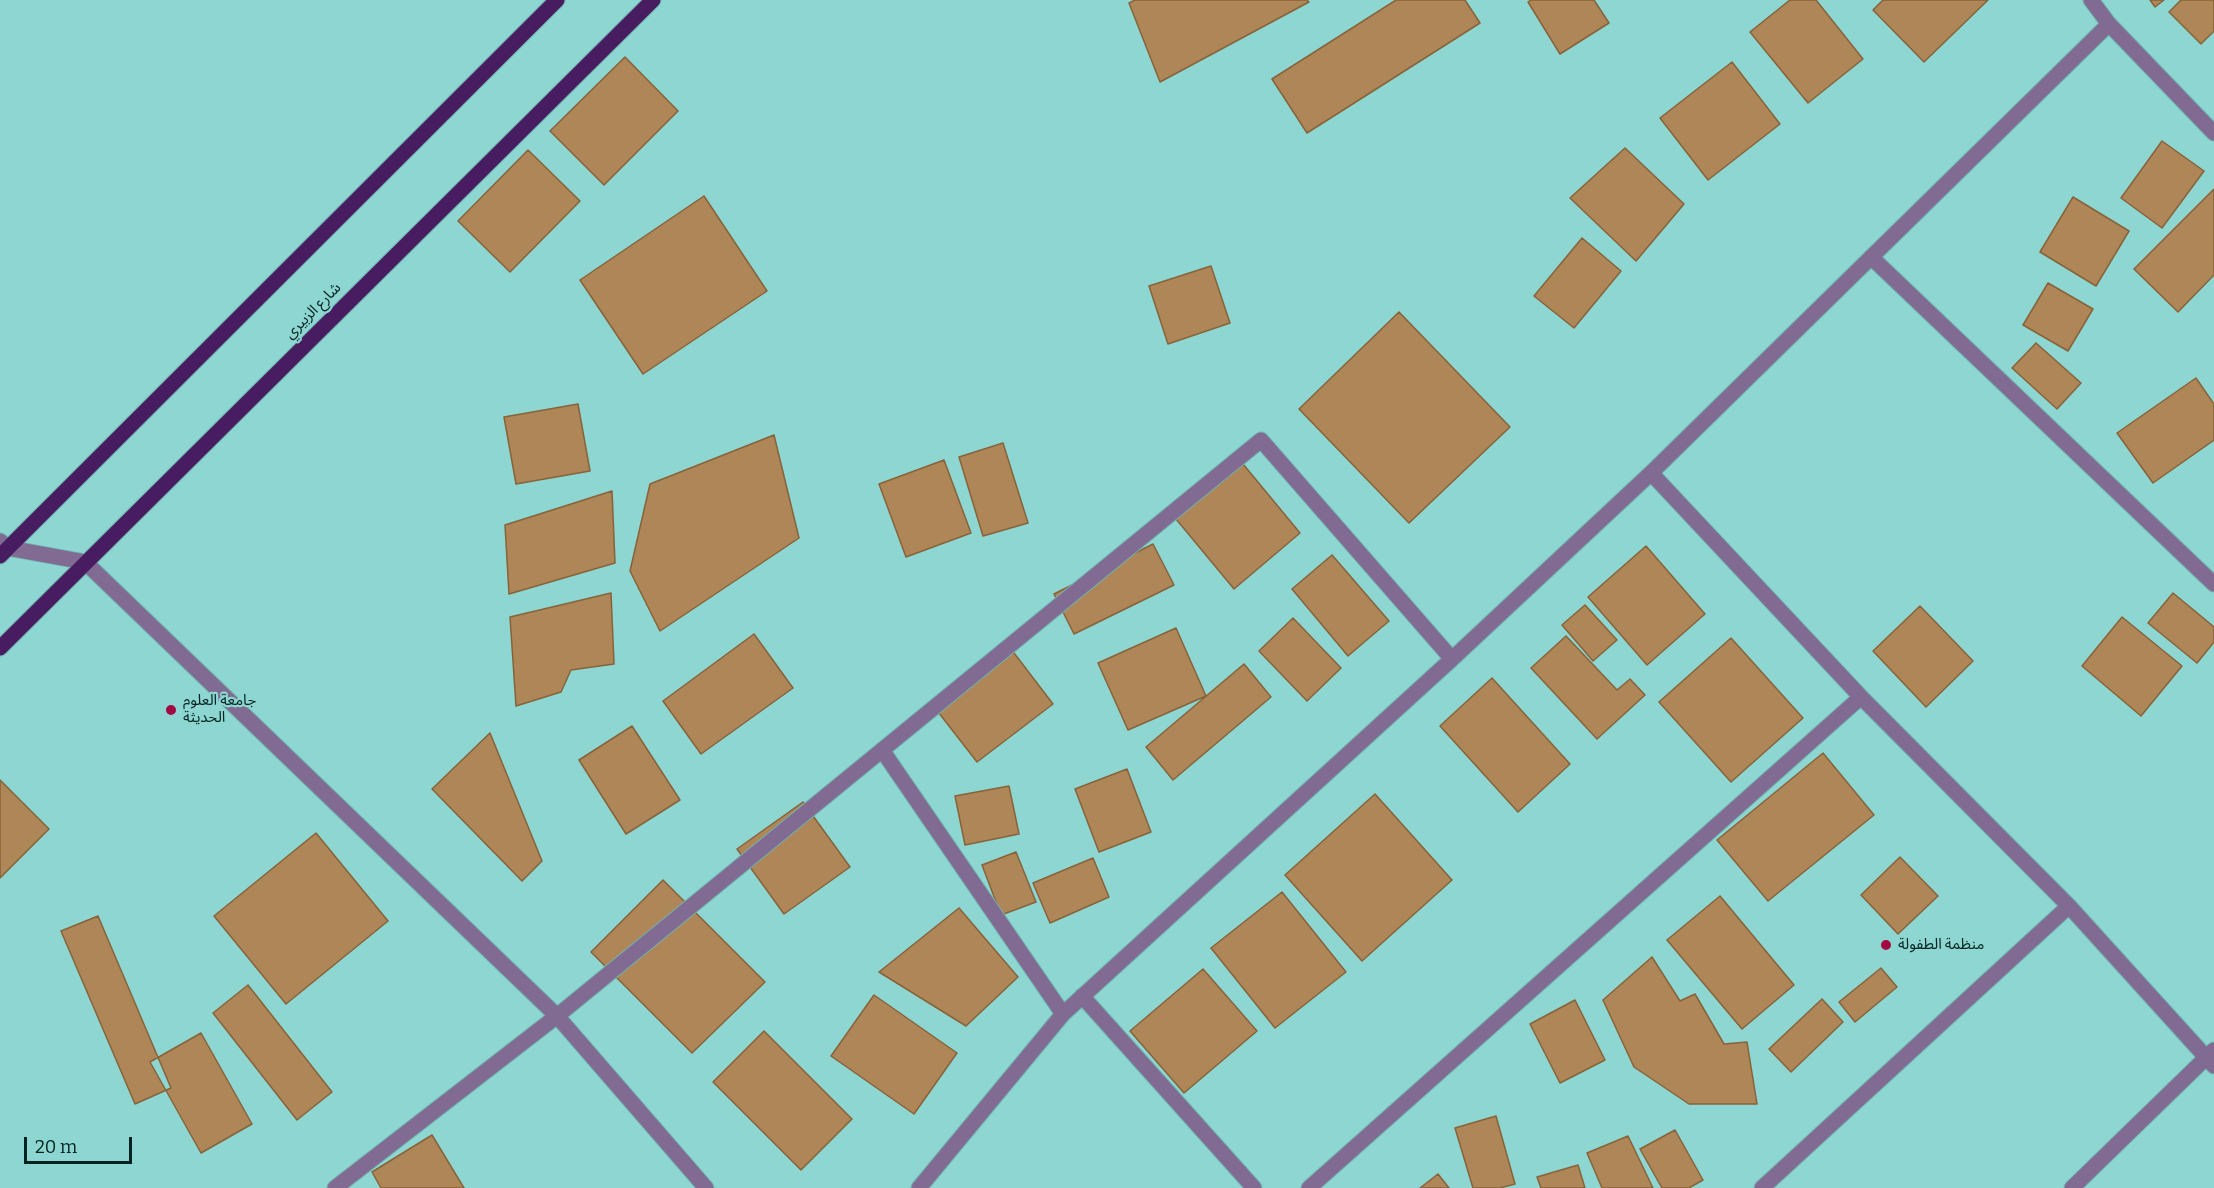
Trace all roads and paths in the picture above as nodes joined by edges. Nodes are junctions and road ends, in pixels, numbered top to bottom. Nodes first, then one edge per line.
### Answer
1 (557, 0) edge
2 (653, 0) edge
3 (2091, 0) edge
4 (2109, 24) junction
5 (2214, 133) edge
6 (1871, 257) junction
7 (1651, 472) junction
8 (3, 548) edge
9 (85, 562) junction
10 (2214, 585) edge
11 (0, 648) edge
12 (1452, 659) junction
13 (1861, 697) junction
14 (882, 750) junction
15 (2069, 906) junction
16 (1082, 996) junction
17 (1063, 1014) junction
18 (557, 1016) junction
19 (2211, 1058) edge
20 (335, 1188) edge
21 (706, 1188) edge
22 (919, 1188) edge
23 (1254, 1188) edge
24 (1309, 1188) edge
25 (1762, 1188) edge
26 (2072, 1188) edge

1 - 8 main road
2 - 9 main road, شارع الزبيري
3 - 4 street
4 - 5 street
4 - 6 street
6 - 7 street
6 - 10 street
7 - 12 street
7 - 13 street
8 - 9 street
9 - 11 main road, شارع الزبيري
9 - 18 street
12 - 14 street
12 - 16 street
13 - 15 street
13 - 24 street
14 - 17 street
14 - 18 street
15 - 19 street
15 - 25 street
16 - 17 street
16 - 23 street
17 - 22 street
18 - 20 street
18 - 21 street
19 - 26 street

